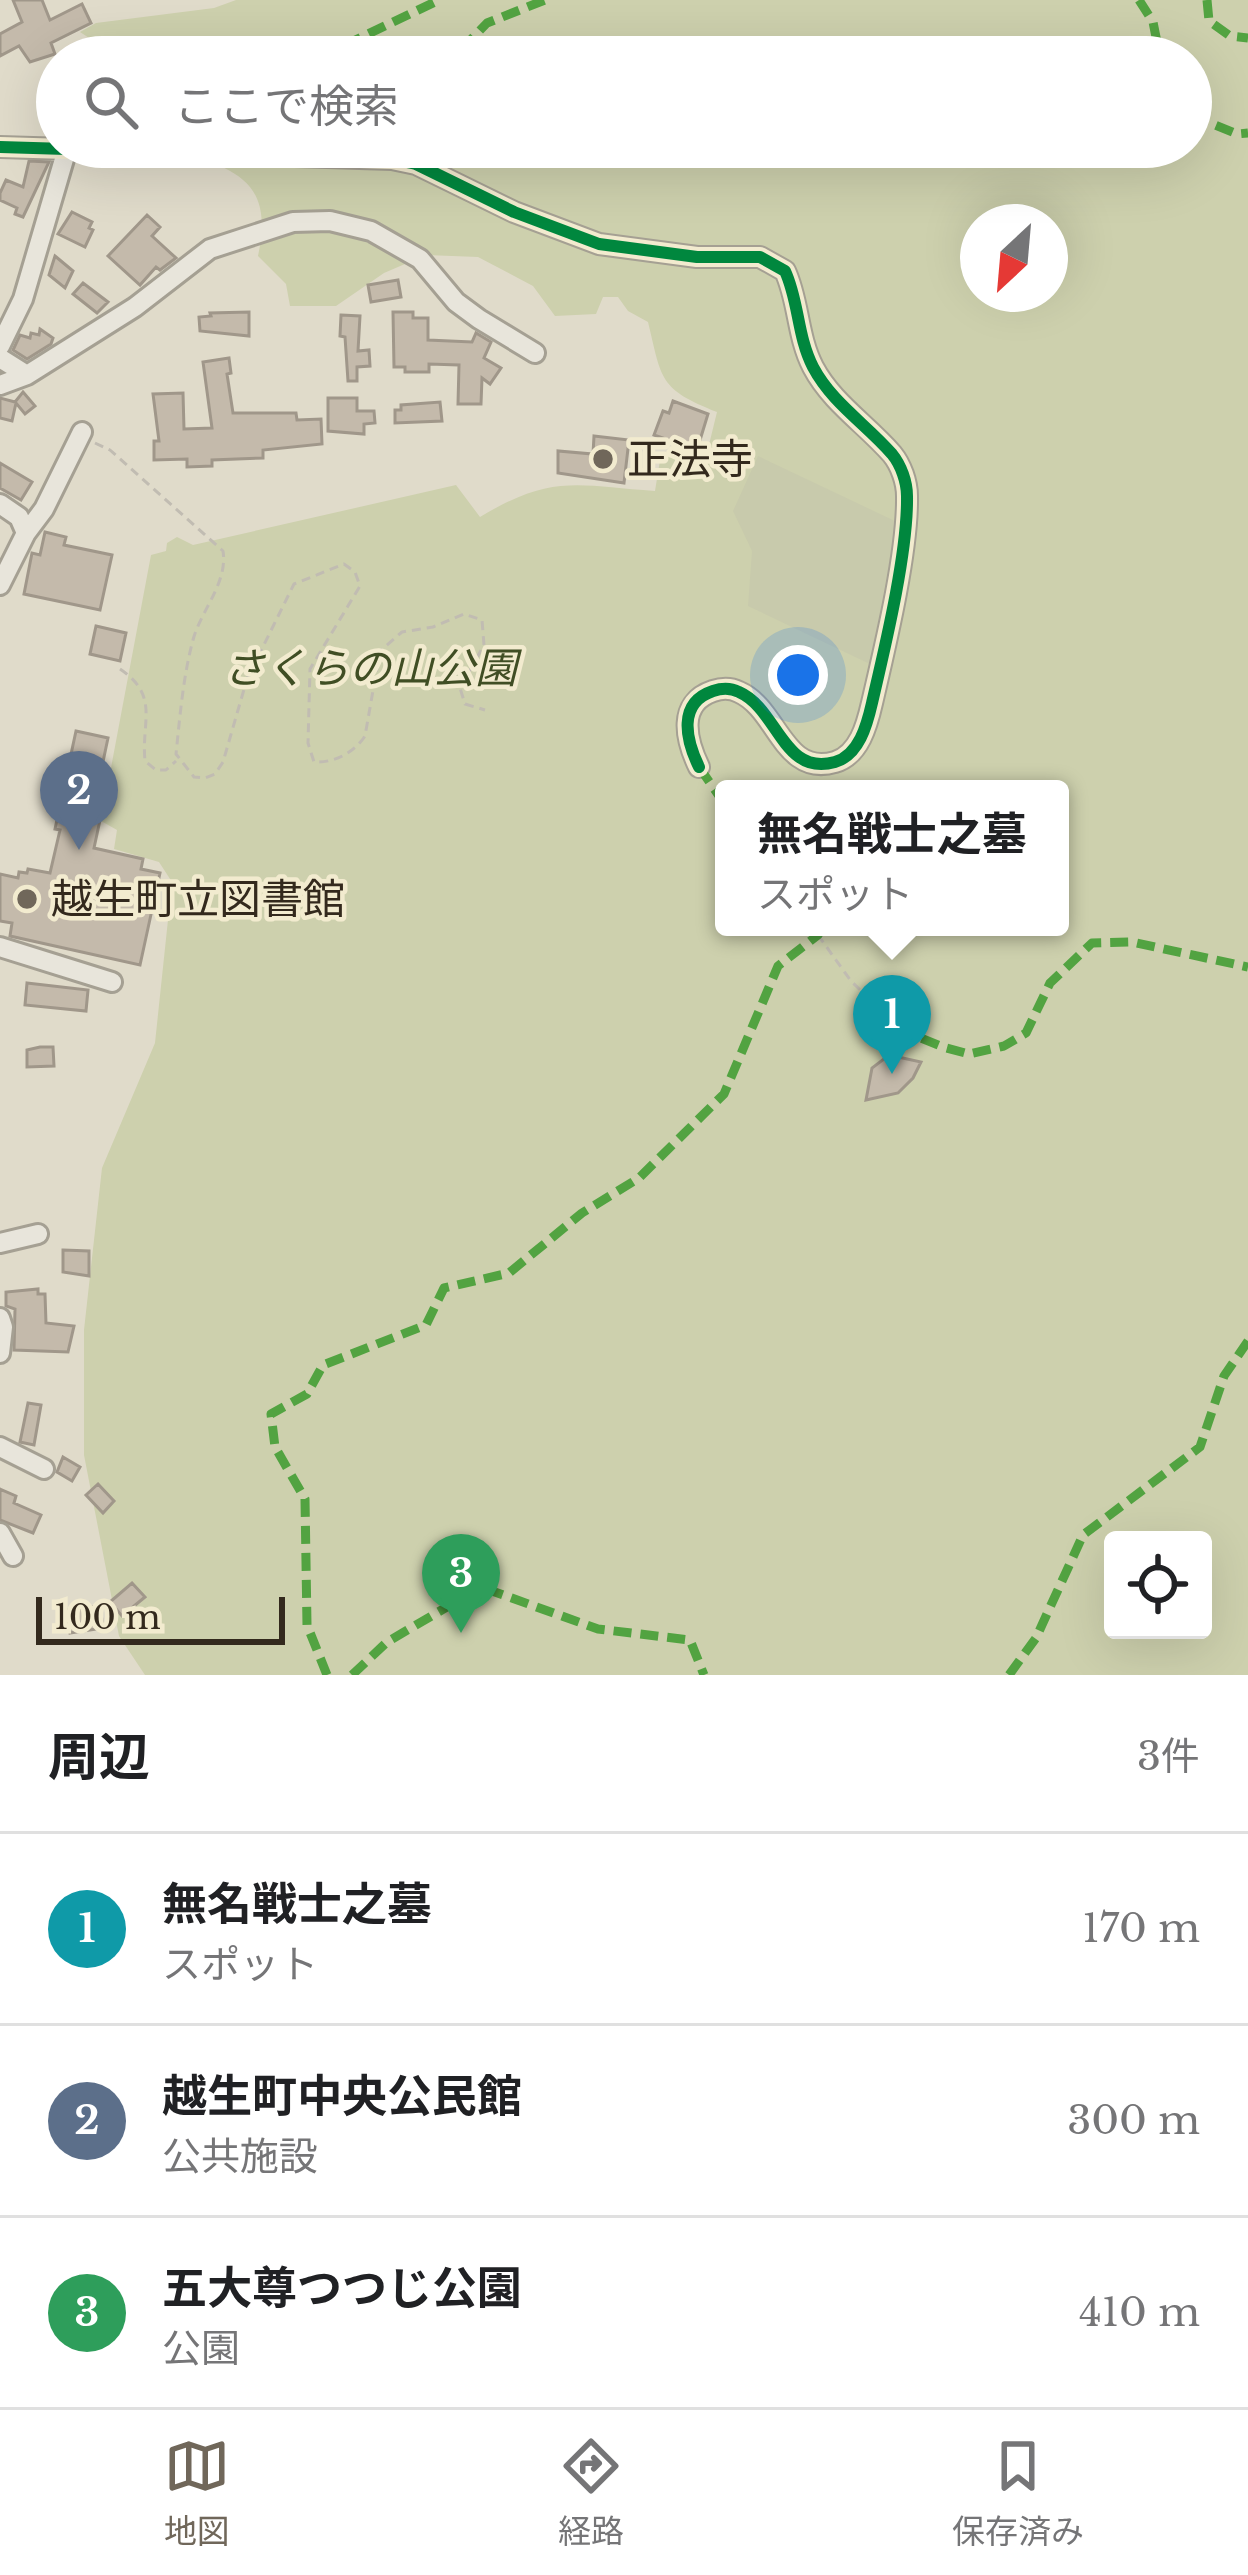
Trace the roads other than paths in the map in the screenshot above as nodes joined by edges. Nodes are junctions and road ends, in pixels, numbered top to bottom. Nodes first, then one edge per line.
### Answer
1 (0, 147) edge
2 (36, 148) edge
3 (61, 168) edge
4 (424, 168) edge
5 (0, 346) edge
6 (535, 353) dead end
7 (0, 358) edge
8 (28, 375) junction
9 (0, 386) edge
10 (81, 434) road end
11 (0, 504) edge
12 (26, 533) junction
13 (0, 585) edge
14 (699, 766) dead end
15 (0, 947) edge
16 (112, 982) dead end
17 (38, 1234) dead end
18 (0, 1243) edge
19 (0, 1318) edge
20 (0, 1353) edge
21 (0, 1447) edge
22 (44, 1469) dead end
23 (0, 1533) edge
24 (14, 1556) dead end

1 - 2 street
3 - 5 street
4 - 14 street
6 - 8 street
7 - 8 street
8 - 9 street
10 - 12 street
11 - 12 street
12 - 13 street
15 - 16 street
17 - 18 street
19 - 20 street
21 - 22 street
23 - 24 street

